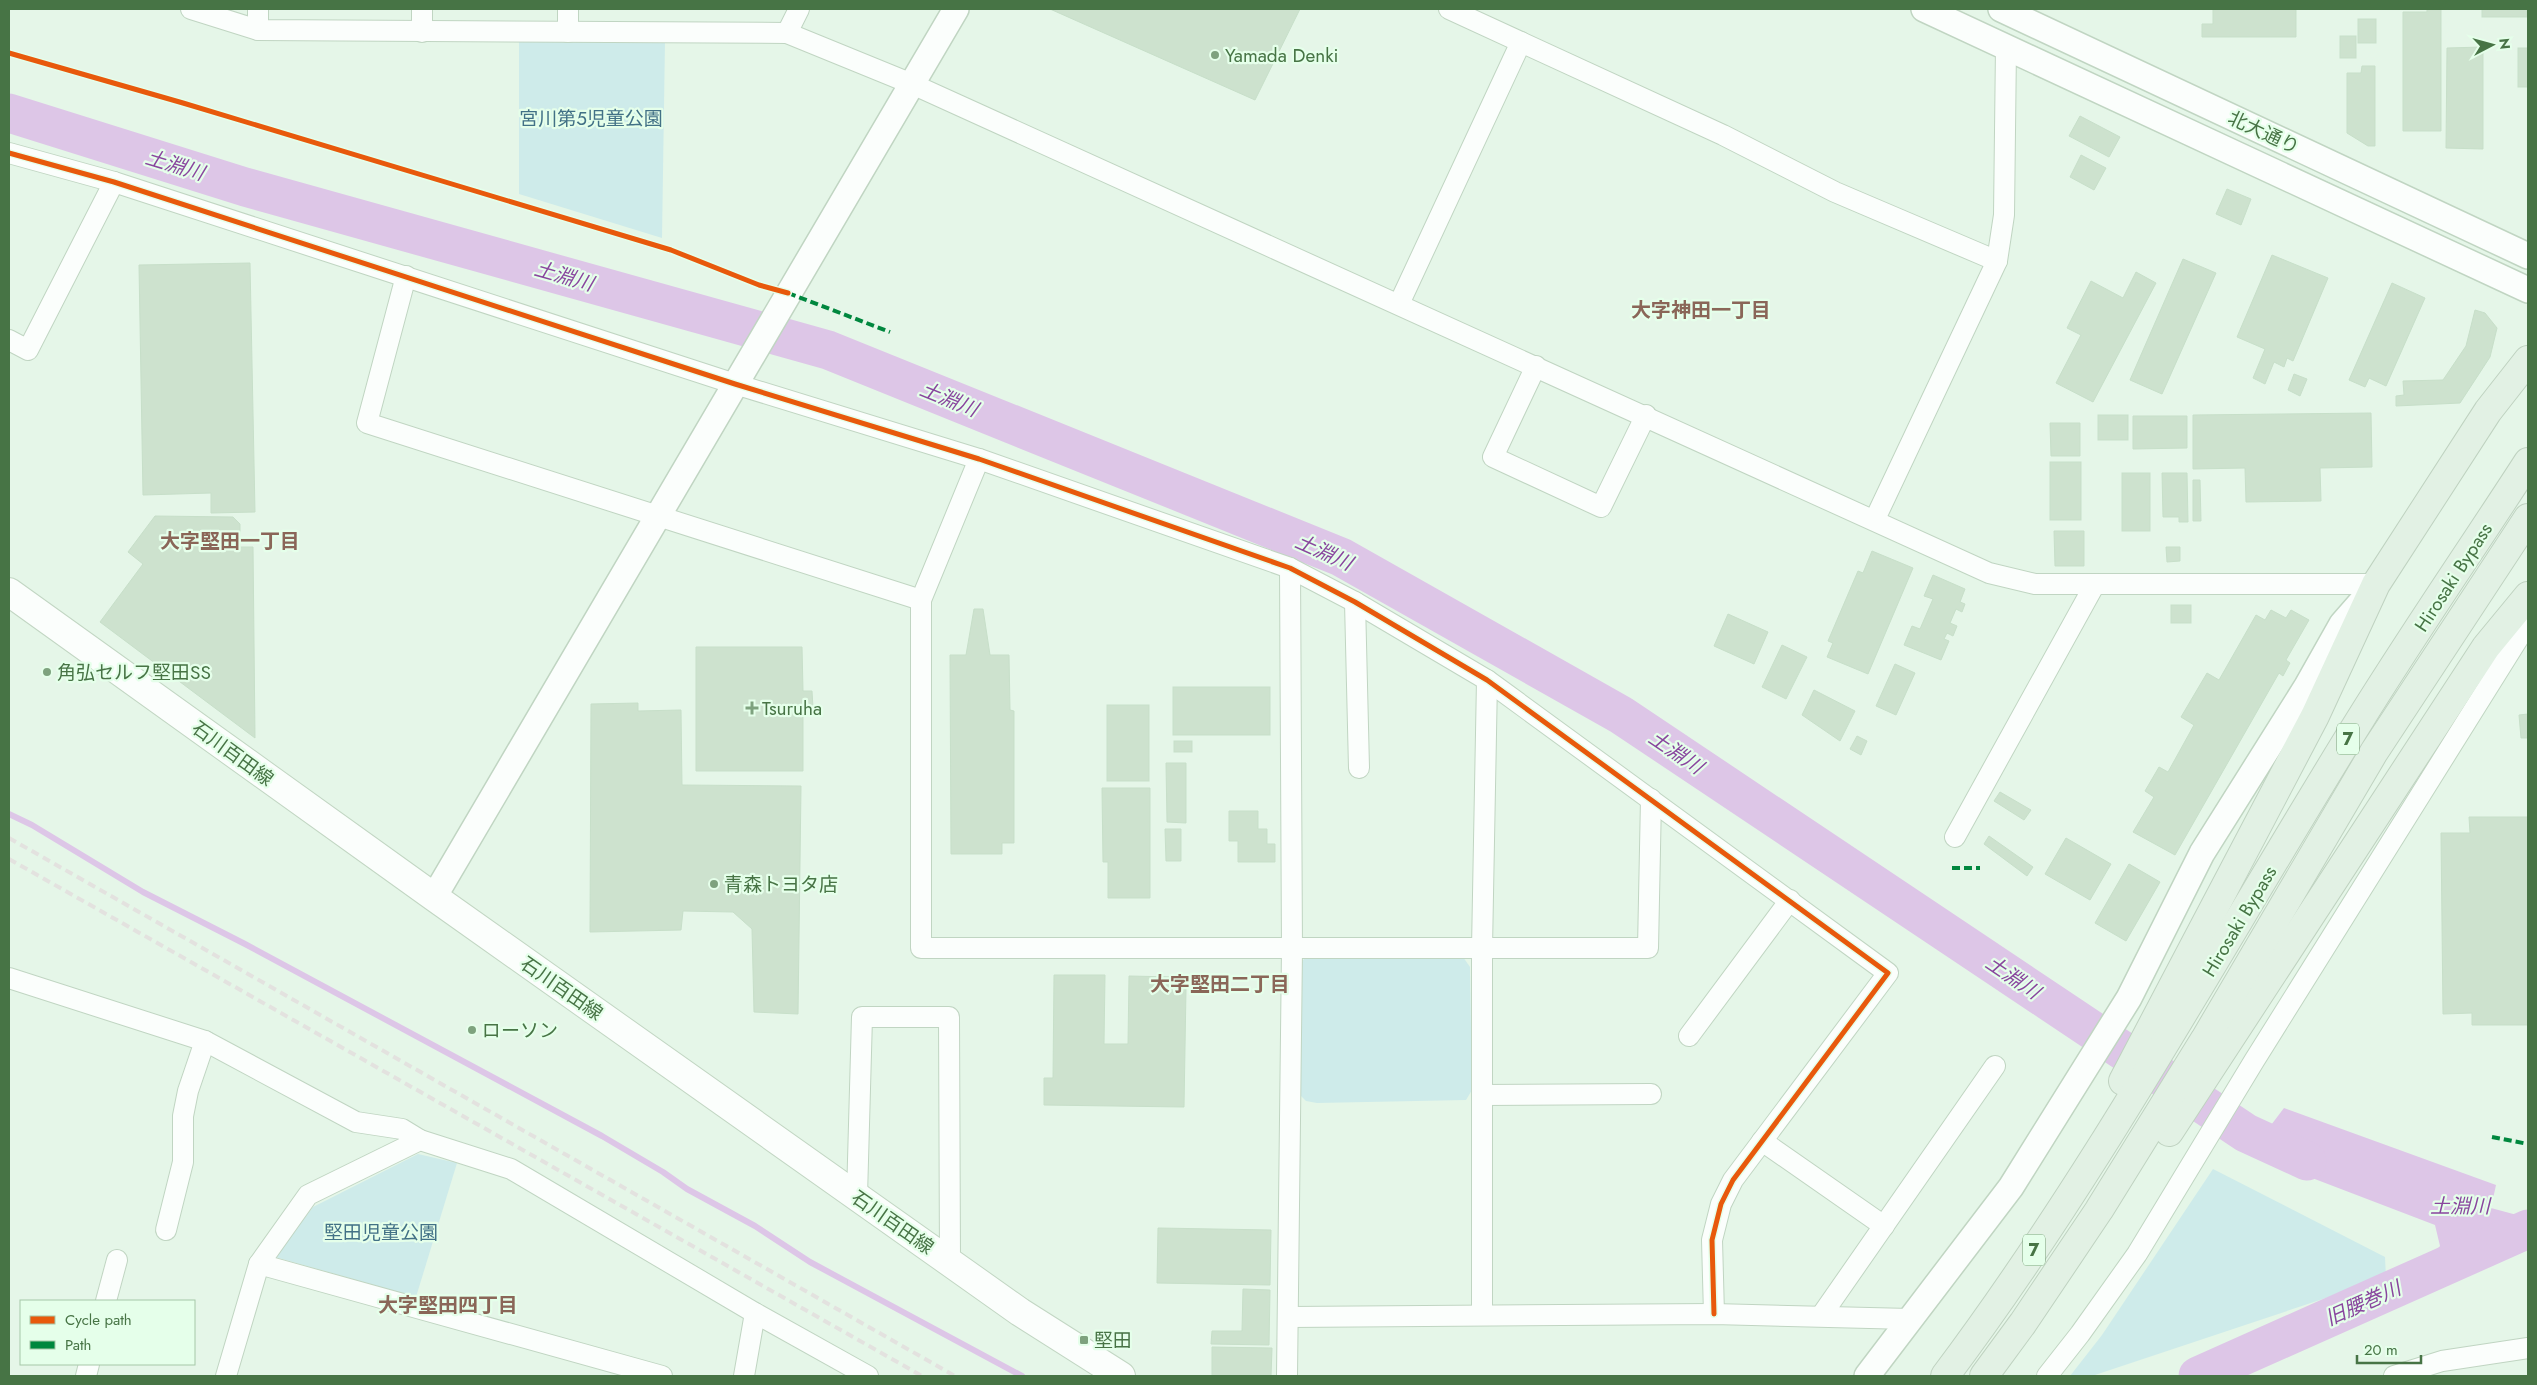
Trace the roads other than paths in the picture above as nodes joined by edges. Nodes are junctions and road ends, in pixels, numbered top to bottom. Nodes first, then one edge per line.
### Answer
1 (191, 9) edge
2 (258, 9) edge
3 (422, 9) edge
4 (568, 9) edge
5 (799, 9) edge
6 (956, 9) edge
7 (1449, 9) edge
8 (1924, 9) edge
9 (2004, 9) edge
10 (258, 30) junction
11 (422, 32) junction
12 (568, 32) junction
13 (786, 33) junction
14 (1521, 42) junction
15 (2006, 46) junction
16 (912, 84) junction
17 (9, 152) edge
18 (114, 182) junction
19 (2528, 256) edge
20 (1997, 261) junction
21 (406, 276) junction
22 (2528, 290) edge
23 (1399, 304) junction
24 (9, 340) edge
25 (2528, 360) edge
26 (1536, 366) junction
27 (738, 379) junction
28 (1646, 415) junction
29 (979, 459) junction
30 (2528, 462) edge
31 (659, 516) junction
32 (2528, 518) edge
33 (1875, 519) junction
34 (1290, 568) junction
35 (2095, 584) junction
36 (2376, 584) junction
37 (9, 592) edge
38 (2528, 596) edge
39 (922, 600) junction
40 (1355, 602) junction
41 (2528, 623) edge
42 (1487, 680) junction
43 (1358, 768) dead end
44 (1651, 799) junction
45 (1955, 837) dead end
46 (434, 897) junction
47 (1790, 900) junction
48 (1482, 948) junction
49 (1292, 949) junction
50 (9, 978) edge
51 (2168, 1017) junction
52 (1689, 1036) dead end
53 (206, 1041) junction
54 (2214, 1043) junction
55 (1995, 1066) dead end
56 (1651, 1094) dead end
57 (1482, 1095) junction
58 (420, 1140) junction
59 (1762, 1140) junction
60 (857, 1196) junction
61 (1884, 1226) junction
62 (166, 1230) dead end
63 (117, 1260) dead end
64 (950, 1262) junction
65 (259, 1264) junction
66 (106, 1300) edge
67 (755, 1313) junction
68 (1714, 1314) junction
69 (1482, 1315) junction
70 (1821, 1316) junction
71 (1290, 1317) junction
72 (1910, 1319) junction
73 (2528, 1348) edge
74 (226, 1376) edge
75 (662, 1376) edge
76 (744, 1376) edge
77 (868, 1376) edge
78 (1121, 1376) edge
79 (1287, 1376) edge
80 (1867, 1376) edge
81 (1945, 1376) edge
82 (1984, 1376) edge
83 (2046, 1376) edge
84 (2394, 1376) edge

1 - 10 street
2 - 10 street
3 - 11 street
4 - 12 street
5 - 13 street
6 - 16 street
7 - 14 street
8 - 15 street
9 - 15 street
9 - 19 street, 北大通り
10 - 11 street
11 - 12 street
12 - 13 street
13 - 16 street
14 - 20 street
14 - 23 street
15 - 20 street
15 - 22 street
16 - 23 street
16 - 27 street
17 - 18 street
18 - 21 street
18 - 24 street
20 - 33 street
21 - 27 street
21 - 31 street
23 - 26 street
25 - 36 highway
26 - 28 street
26 - 28 street
27 - 29 street
27 - 31 street
28 - 33 street
29 - 34 street
29 - 39 street
30 - 51 highway, Hirosaki Bypass / 7
31 - 39 street
31 - 46 street
32 - 54 highway, Hirosaki Bypass / 7
33 - 35 street
34 - 40 street
34 - 49 street
35 - 36 street
35 - 45 street
36 - 51 highway
36 - 72 street
37 - 46 main road, 石川百田線
38 - 54 highway
39 - 49 street
40 - 42 street
40 - 43 street
41 - 83 street
42 - 44 street
42 - 48 street
44 - 47 street
44 - 48 street
46 - 60 main road, 石川百田線
47 - 52 street
47 - 59 street
48 - 49 street
48 - 57 street
49 - 71 street
50 - 53 street
51 - 81 highway, 7
53 - 58 street
53 - 62 street
54 - 82 highway, 7
55 - 61 street
56 - 57 street
57 - 69 street
58 - 65 street
58 - 67 street
59 - 61 street
59 - 68 street
60 - 64 main road, 石川百田線
60 - 64 street
61 - 70 street
63 - 66 street
64 - 78 main road, 石川百田線
65 - 74 street
65 - 75 street
67 - 76 street
67 - 77 street
68 - 69 street
68 - 70 street
69 - 71 street
70 - 72 street
71 - 79 street
72 - 80 street
73 - 84 street

